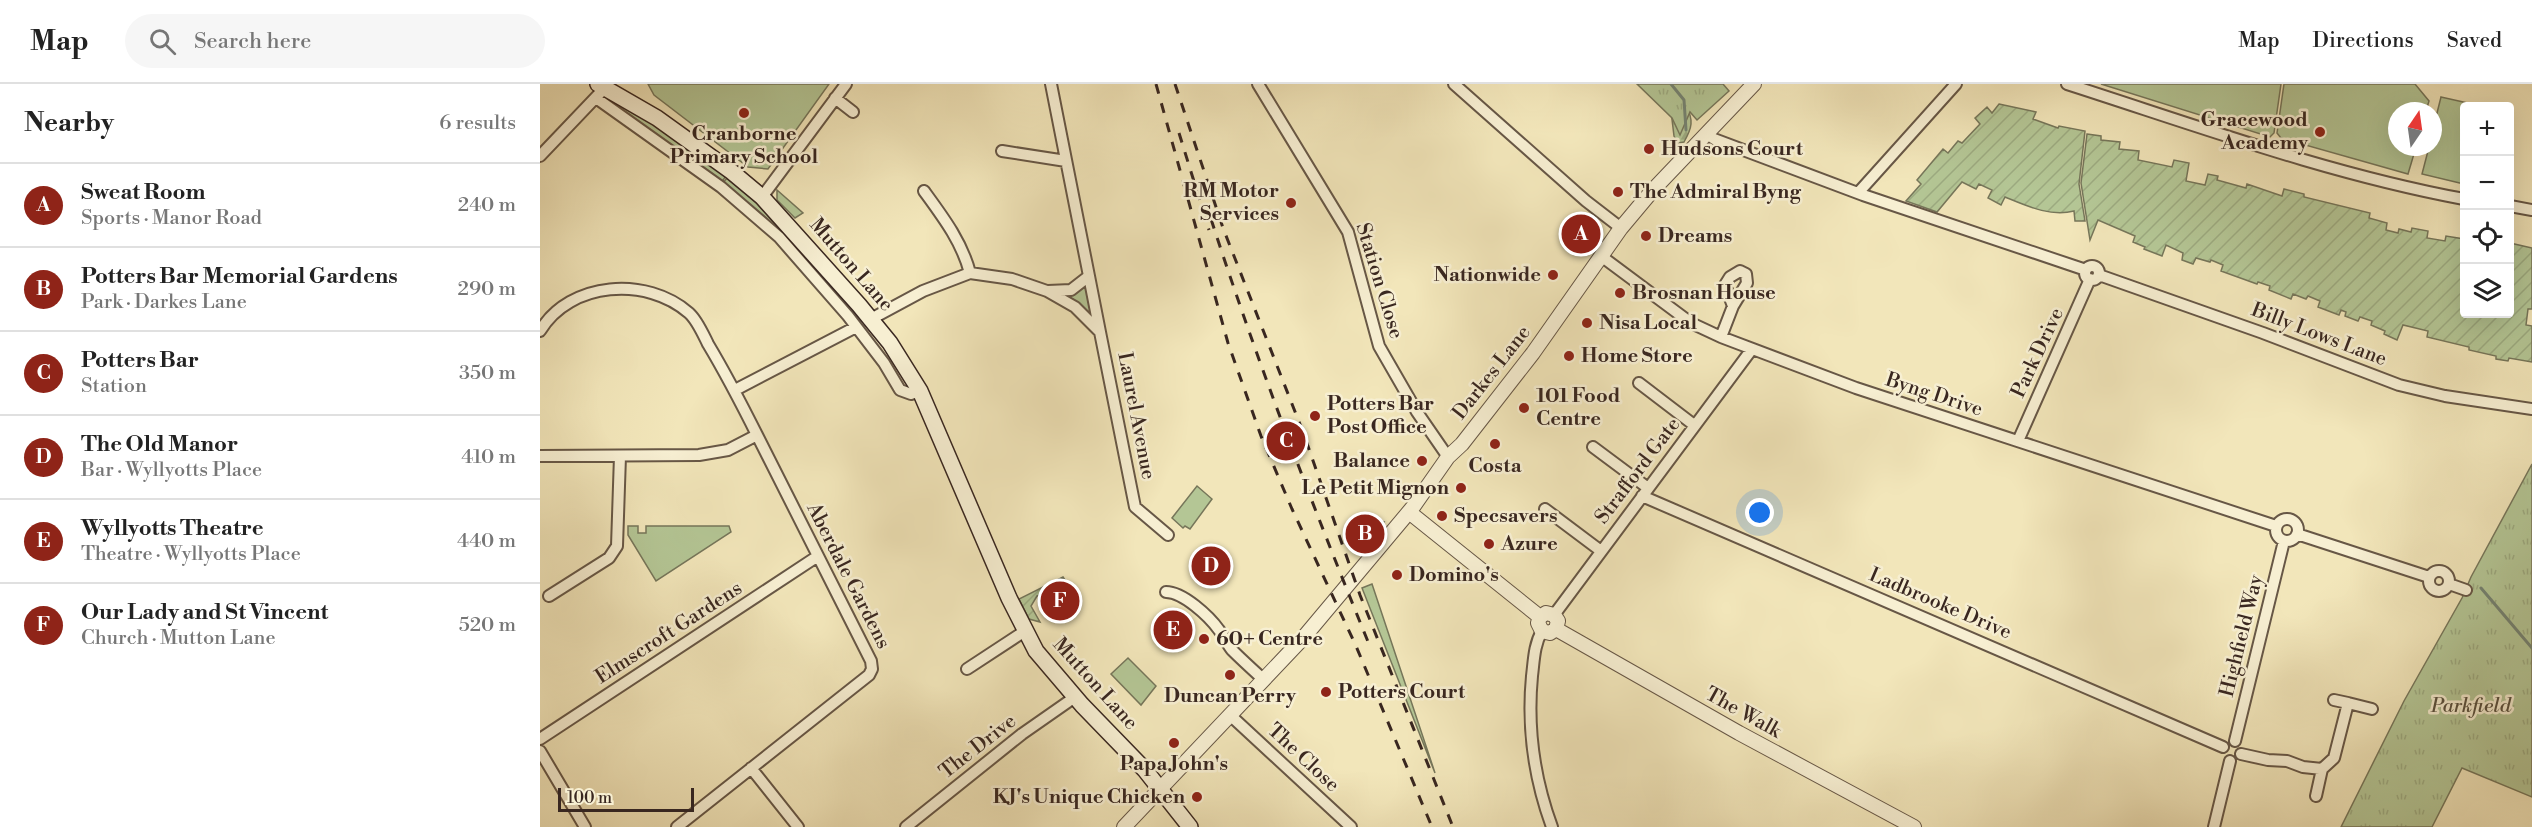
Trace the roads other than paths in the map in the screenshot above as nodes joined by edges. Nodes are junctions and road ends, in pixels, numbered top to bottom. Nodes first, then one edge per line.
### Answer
1 (846, 84) edge
2 (1051, 84) edge
3 (1258, 84) edge
4 (1454, 84) edge
5 (1754, 84) edge
6 (1956, 84) edge
7 (2067, 84) edge
8 (599, 90) edge
9 (835, 98) junction
10 (854, 112) dead end
11 (1707, 134) junction
12 (1002, 151) dead end
13 (540, 156) edge
14 (1066, 161) junction
15 (924, 191) dead end
16 (1858, 193) junction
17 (762, 197) junction
18 (2460, 198) edge
19 (2514, 207) edge
20 (2532, 210) edge
21 (1621, 228) junction
22 (785, 232) junction
23 (1601, 256) junction
24 (970, 273) junction
25 (2092, 275) junction
26 (1089, 276) junction
27 (1047, 291) junction
28 (1733, 306) dead end
29 (870, 319) junction
30 (856, 327) junction
31 (540, 331) edge
32 (1100, 332) junction
33 (1721, 337) junction
34 (1752, 349) junction
35 (1639, 383) dead end
36 (735, 390) junction
37 (920, 391) junction
38 (2532, 409) edge
39 (1694, 425) junction
40 (757, 435) junction
41 (2018, 441) junction
42 (1593, 447) dead end
43 (540, 456) edge
44 (620, 456) junction
45 (1448, 457) junction
46 (1645, 492) junction
47 (1545, 509) dead end
48 (1409, 512) junction
49 (2276, 526) junction
50 (2297, 534) junction
51 (1168, 535) dead end
52 (2284, 541) junction
53 (1601, 551) junction
54 (818, 556) junction
55 (2466, 590) dead end
56 (1166, 592) dead end
57 (549, 596) dead end
58 (1545, 621) junction
59 (1024, 631) junction
60 (967, 669) dead end
61 (1264, 680) junction
62 (1075, 697) junction
63 (2334, 700) dead end
64 (2348, 703) junction
65 (2372, 709) dead end
66 (1230, 715) junction
67 (540, 739) edge
68 (2235, 741) junction
69 (2223, 747) junction
70 (540, 751) edge
71 (2241, 754) junction
72 (2230, 760) junction
73 (751, 768) junction
74 (2322, 769) junction
75 (1160, 790) junction
76 (2316, 796) dead end
77 (585, 827) edge
78 (677, 827) edge
79 (798, 827) edge
80 (906, 827) edge
81 (1124, 827) edge
82 (1190, 827) edge
83 (1351, 827) edge
84 (1552, 827) edge
85 (1914, 827) edge
86 (2214, 827) edge

1 - 9 street
2 - 14 street
3 - 45 street, Station Close
4 - 21 street
5 - 11 street, Darkes Lane
6 - 16 street
7 - 18 street
8 - 13 street
8 - 17 main road, Mutton Lane
8 - 22 street, Mutton Lane
9 - 10 street
9 - 17 street
11 - 16 street, Billy Lows Lane
11 - 21 street, Darkes Lane
12 - 14 street
14 - 26 street
15 - 24 street
16 - 25 street, Billy Lows Lane
17 - 22 main road, Mutton Lane
19 - 20 street
21 - 23 street, Darkes Lane
22 - 29 main road, Mutton Lane
22 - 30 street, Mutton Lane
23 - 33 street, Byng Drive
23 - 45 street, Darkes Lane
24 - 27 street, Laurel Avenue
24 - 29 street, Laurel Avenue
25 - 38 street, Billy Lows Lane
25 - 41 street, Park Drive
26 - 27 street, Laurel Avenue
26 - 32 street, Laurel Avenue
27 - 32 street, Laurel Avenue
28 - 33 street
29 - 37 main road, Mutton Lane
30 - 36 street
30 - 37 street, Mutton Lane
31 - 36 street, Aberdale Gardens
32 - 51 street, Laurel Avenue
33 - 34 street, Byng Drive
34 - 39 street, Strafford Gate
34 - 41 street, Byng Drive
35 - 39 street
36 - 40 street, Aberdale Gardens
37 - 59 main road, Mutton Lane
39 - 46 street, Strafford Gate
40 - 44 street
40 - 54 street, Aberdale Gardens
41 - 49 street, Byng Drive
42 - 46 street, Ladbrooke Drive
43 - 44 street
44 - 57 street
45 - 48 street, Darkes Lane
46 - 53 street, Strafford Gate
46 - 69 street, Ladbrooke Drive
47 - 53 street
48 - 58 street
48 - 61 street, Darkes Lane
49 - 50 street
49 - 52 street
50 - 52 street
50 - 55 street
52 - 68 street, Highfield Way
53 - 58 street, Strafford Gate
54 - 67 street, Elmscroft Gardens
54 - 73 street, Aberdale Gardens
56 - 61 street
58 - 84 street, Strafford Gate
58 - 85 street, The Walk
59 - 60 street
59 - 62 main road, Mutton Lane
61 - 66 street, Darkes Lane
62 - 75 main road, Mutton Lane
62 - 80 street, The Drive
63 - 64 street
64 - 65 street
64 - 74 street
66 - 75 street, Darkes Lane
66 - 83 street, The Close
68 - 69 street
68 - 71 street
69 - 72 street
70 - 77 street
71 - 72 street
71 - 74 street
72 - 86 street
73 - 78 street, Aberdale Gardens
73 - 79 street
74 - 76 street
75 - 81 street, Darkes Lane
75 - 82 main road, Mutton Lane

